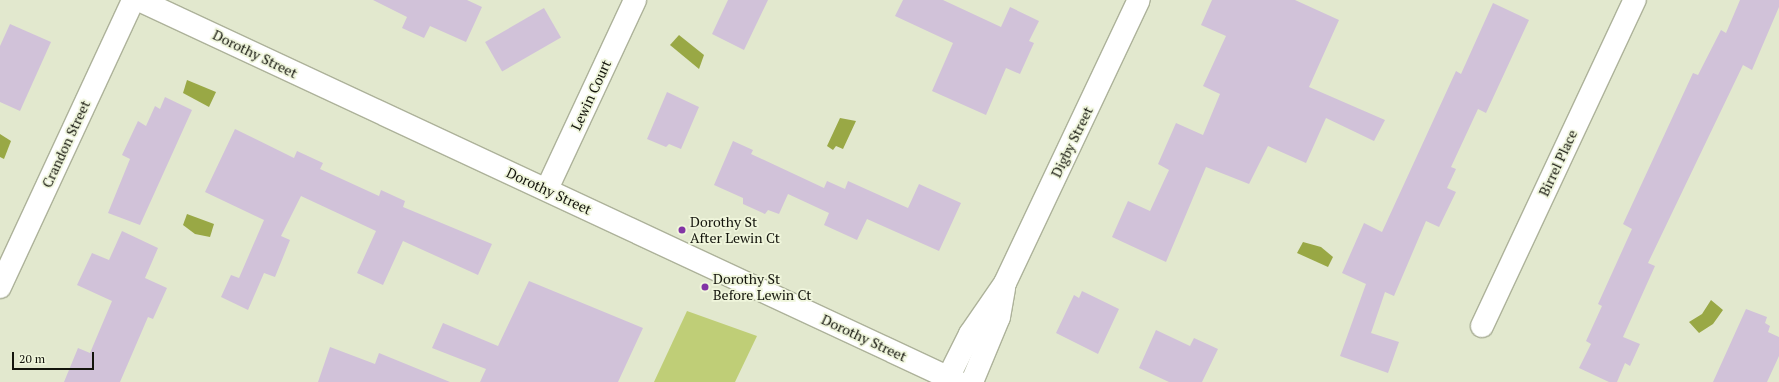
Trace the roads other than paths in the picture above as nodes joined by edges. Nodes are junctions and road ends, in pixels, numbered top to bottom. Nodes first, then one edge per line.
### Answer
1 (133, 0) edge
2 (139, 0) edge
3 (635, 0) edge
4 (1139, 0) edge
5 (1635, 0) edge
6 (547, 190) junction
7 (1005, 283) junction
8 (0, 287) edge
9 (1482, 326) dead end
10 (951, 380) edge
11 (972, 382) edge

1 - 8 street, Crandon Street
2 - 6 street, Dorothy Street
3 - 6 street, Lewin Court
4 - 7 street, Digby Street
5 - 9 street, Birrel Place
6 - 10 street, Dorothy Street
7 - 10 street, Digby Street
7 - 11 street, Digby Street

